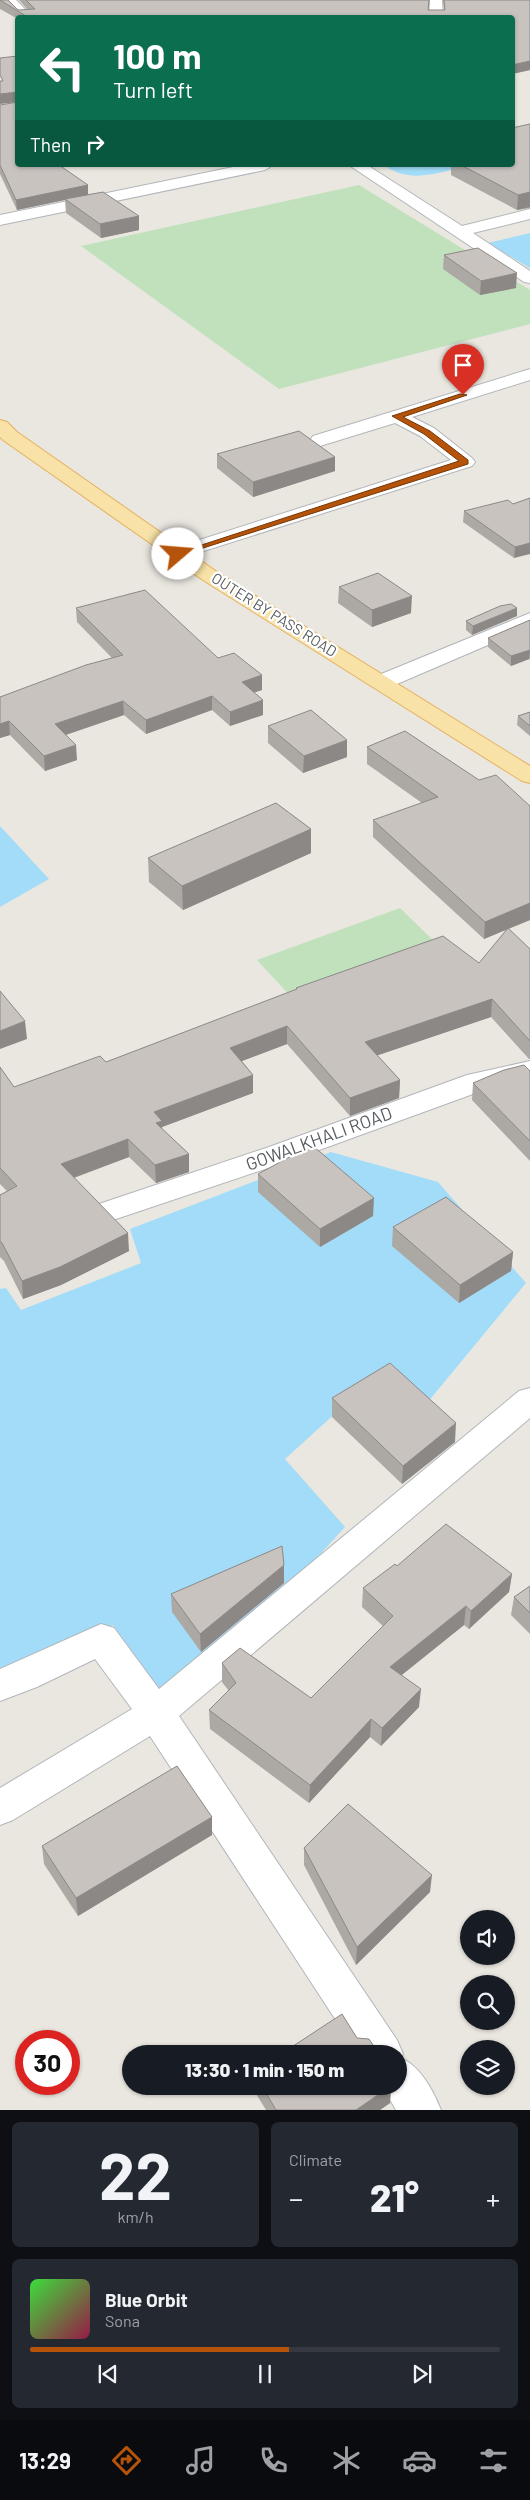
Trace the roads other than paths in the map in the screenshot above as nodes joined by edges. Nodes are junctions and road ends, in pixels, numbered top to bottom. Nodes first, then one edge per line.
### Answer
1 (9, 0) edge
2 (436, 0) edge
3 (25, 15) edge
4 (436, 15) edge
5 (255, 167) edge
6 (360, 167) edge
7 (530, 214) edge
8 (0, 220) edge
9 (459, 232) junction
10 (530, 278) edge
11 (530, 374) edge
12 (396, 416) junction
13 (0, 426) edge
14 (320, 440) dead end
15 (0, 447) edge
16 (178, 554) junction
17 (530, 619) edge
18 (382, 682) junction
19 (530, 776) edge
20 (530, 796) edge
21 (530, 1070) edge
22 (109, 1211) edge
23 (530, 1400) edge
24 (0, 1684) edge
25 (156, 1713) junction
26 (0, 1808) edge
27 (376, 2045) edge
28 (407, 2090) edge
29 (420, 2110) edge

1 - 3 street
2 - 4 street
5 - 8 street
6 - 9 street
7 - 9 street
9 - 10 street
11 - 12 street
12 - 14 street
12 - 16 street
13 - 16 main road, OUTER BY PASS ROAD
15 - 20 main road, OUTER BY PASS ROAD
16 - 18 main road, OUTER BY PASS ROAD
17 - 18 street
18 - 19 main road, OUTER BY PASS ROAD
21 - 22 street, GOWALKHALI ROAD
23 - 25 street
24 - 25 street
25 - 26 street
25 - 27 street
28 - 29 street

